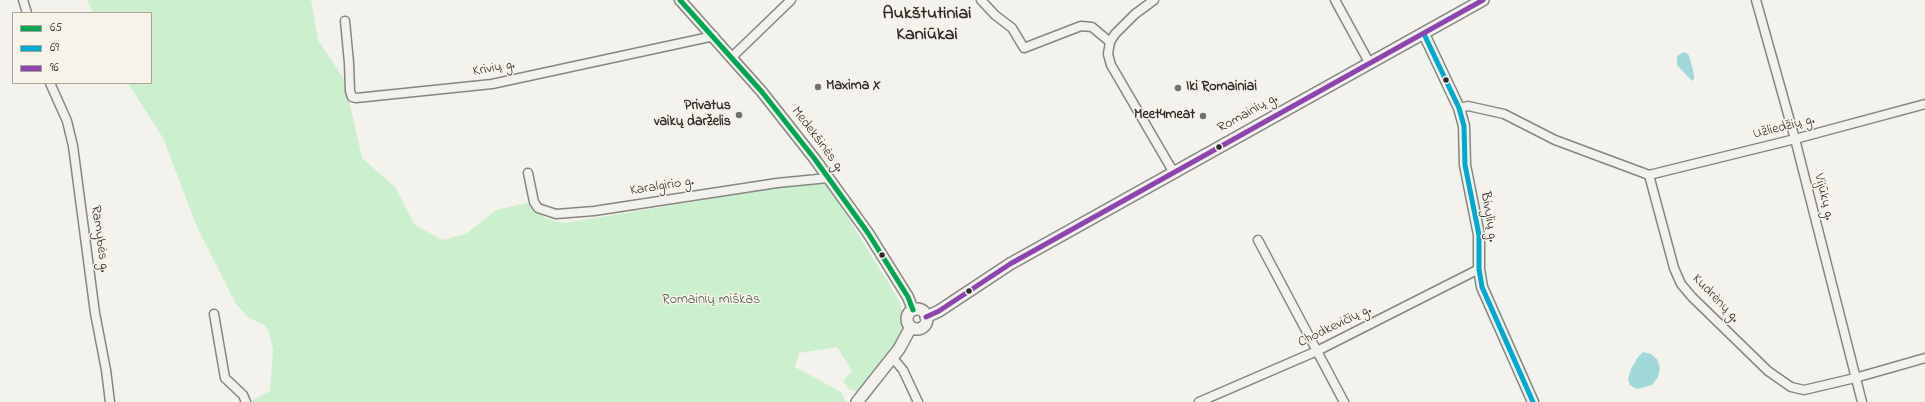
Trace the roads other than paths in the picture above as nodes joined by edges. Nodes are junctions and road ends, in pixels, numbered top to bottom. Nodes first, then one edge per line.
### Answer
1 (23, 0) edge
2 (680, 0) edge
3 (791, 0) edge
4 (981, 0) edge
5 (1154, 0) edge
6 (1335, 0) edge
7 (1483, 0) edge
8 (1756, 0) edge
9 (27, 12) edge
10 (345, 21) dead end
11 (1424, 34) junction
12 (714, 36) junction
13 (1110, 42) junction
14 (732, 57) junction
15 (1370, 64) junction
16 (50, 84) edge
17 (1925, 104) edge
18 (1459, 108) junction
19 (1795, 139) junction
20 (528, 173) dead end
21 (1174, 173) junction
22 (1649, 175) junction
23 (828, 178) junction
24 (1258, 240) dead end
25 (1479, 269) junction
26 (913, 310) junction
27 (214, 314) dead end
28 (926, 317) junction
29 (911, 327) junction
30 (1317, 351) junction
31 (892, 357) junction
32 (1925, 358) edge
33 (1856, 378) junction
34 (110, 402) edge
35 (246, 402) edge
36 (857, 402) edge
37 (918, 402) edge
38 (1199, 402) edge
39 (1344, 402) edge
40 (1533, 402) edge
41 (1862, 402) edge

1 - 9 street
2 - 12 street, Medekšinės g.
3 - 14 street
4 - 13 street
5 - 13 street
6 - 15 street
7 - 11 main road, Romainių g.
8 - 19 street, Vijūkų g.
10 - 12 street, Krivių g.
11 - 15 main road, Romainių g.
11 - 18 street, Bivylių g.
12 - 14 street, Medekšinės g.
13 - 21 street
14 - 23 street, Medekšinės g.
15 - 21 main road, Romainių g.
16 - 34 street, Ramybės g.
17 - 19 street, Užliedžių g.
18 - 22 street
18 - 25 street, Bivylių g.
19 - 22 street, Užliedžių g.
19 - 33 street, Vijūkų g.
20 - 23 street, Karalgirio g.
21 - 28 main road, Romainių g.
22 - 33 street, Kudrėnų g.
23 - 26 street, Medekšinės g.
24 - 30 street
25 - 30 street, Chodkevičių g.
25 - 40 street, Bivylių g.
26 - 28 main road
26 - 29 main road
27 - 35 street
28 - 29 main road
29 - 31 main road
30 - 38 street, Chodkevičių g.
30 - 39 street
31 - 36 main road
31 - 37 street
32 - 33 street, Kudrėnų g.
33 - 41 street, Vijūkų g.

